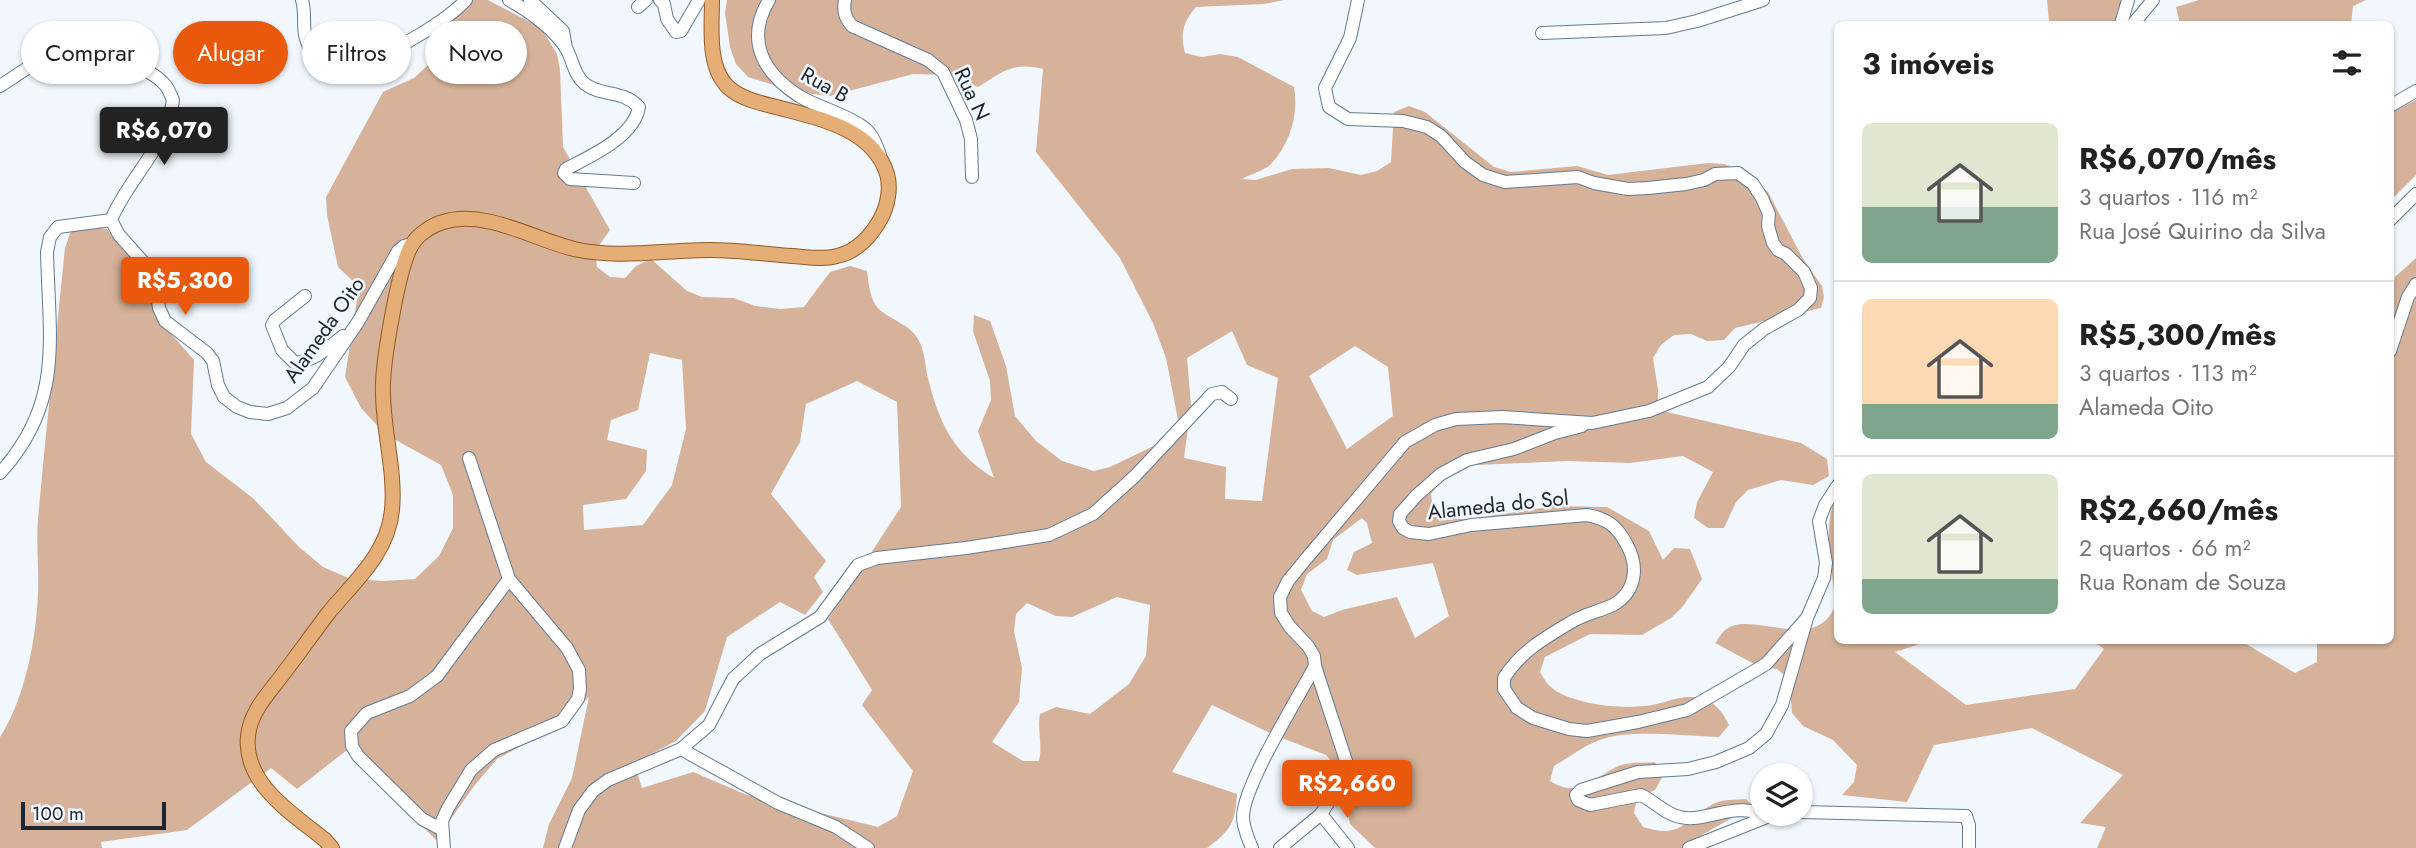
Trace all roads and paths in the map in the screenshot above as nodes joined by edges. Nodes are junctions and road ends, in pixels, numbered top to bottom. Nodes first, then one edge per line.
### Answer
1 (302, 0) edge
2 (466, 0) edge
3 (509, 0) edge
4 (530, 0) edge
5 (660, 0) edge
6 (699, 0) edge
7 (712, 0) edge
8 (769, 0) edge
9 (845, 0) edge
10 (1358, 0) edge
11 (1763, 0) edge
12 (2128, 0) edge
13 (2153, 0) edge
14 (2122, 21) edge
15 (2136, 21) edge
16 (1542, 33) dead end
17 (567, 50) junction
18 (0, 86) edge
19 (2416, 91) edge
20 (2394, 104) edge
21 (882, 159) junction
22 (972, 177) dead end
23 (635, 183) dead end
24 (2416, 194) edge
25 (2394, 216) edge
26 (111, 219) junction
27 (412, 244) junction
28 (2416, 284) edge
29 (305, 296) dead end
30 (358, 322) junction
31 (2394, 338) edge
32 (1231, 399) dead end
33 (1592, 423) junction
34 (469, 458) dead end
35 (0, 473) edge
36 (1834, 491) edge
37 (509, 579) junction
38 (1807, 618) junction
39 (1315, 666) junction
40 (681, 749) junction
41 (1750, 812) edge
42 (1813, 812) edge
43 (1321, 814) junction
44 (1750, 821) edge
45 (441, 829) junction
46 (331, 848) edge
47 (444, 848) edge
48 (565, 848) edge
49 (868, 848) edge
50 (1252, 848) edge
51 (1280, 848) edge
52 (1348, 848) edge
53 (1689, 848) edge
54 (1969, 848) edge

1 - 2 street
3 - 17 street
4 - 17 street
5 - 6 street
7 - 21 main road
8 - 21 street, Rua B
9 - 22 street, Rua N
10 - 33 street
11 - 16 street
12 - 14 street
13 - 15 street
17 - 23 street
18 - 26 street
19 - 20 street
21 - 27 main road
24 - 25 street
26 - 30 street, Alameda Oito
26 - 35 street
27 - 30 street, Alameda Oito
27 - 46 main road
28 - 31 street
29 - 30 street
32 - 40 street
33 - 38 street, Alameda do Sol
33 - 39 street
34 - 37 street
36 - 38 street
37 - 45 street
37 - 45 street
38 - 41 street
39 - 43 street
39 - 50 street
40 - 48 street
40 - 49 street
42 - 54 street
43 - 51 street
43 - 52 street
44 - 53 street
45 - 47 street

